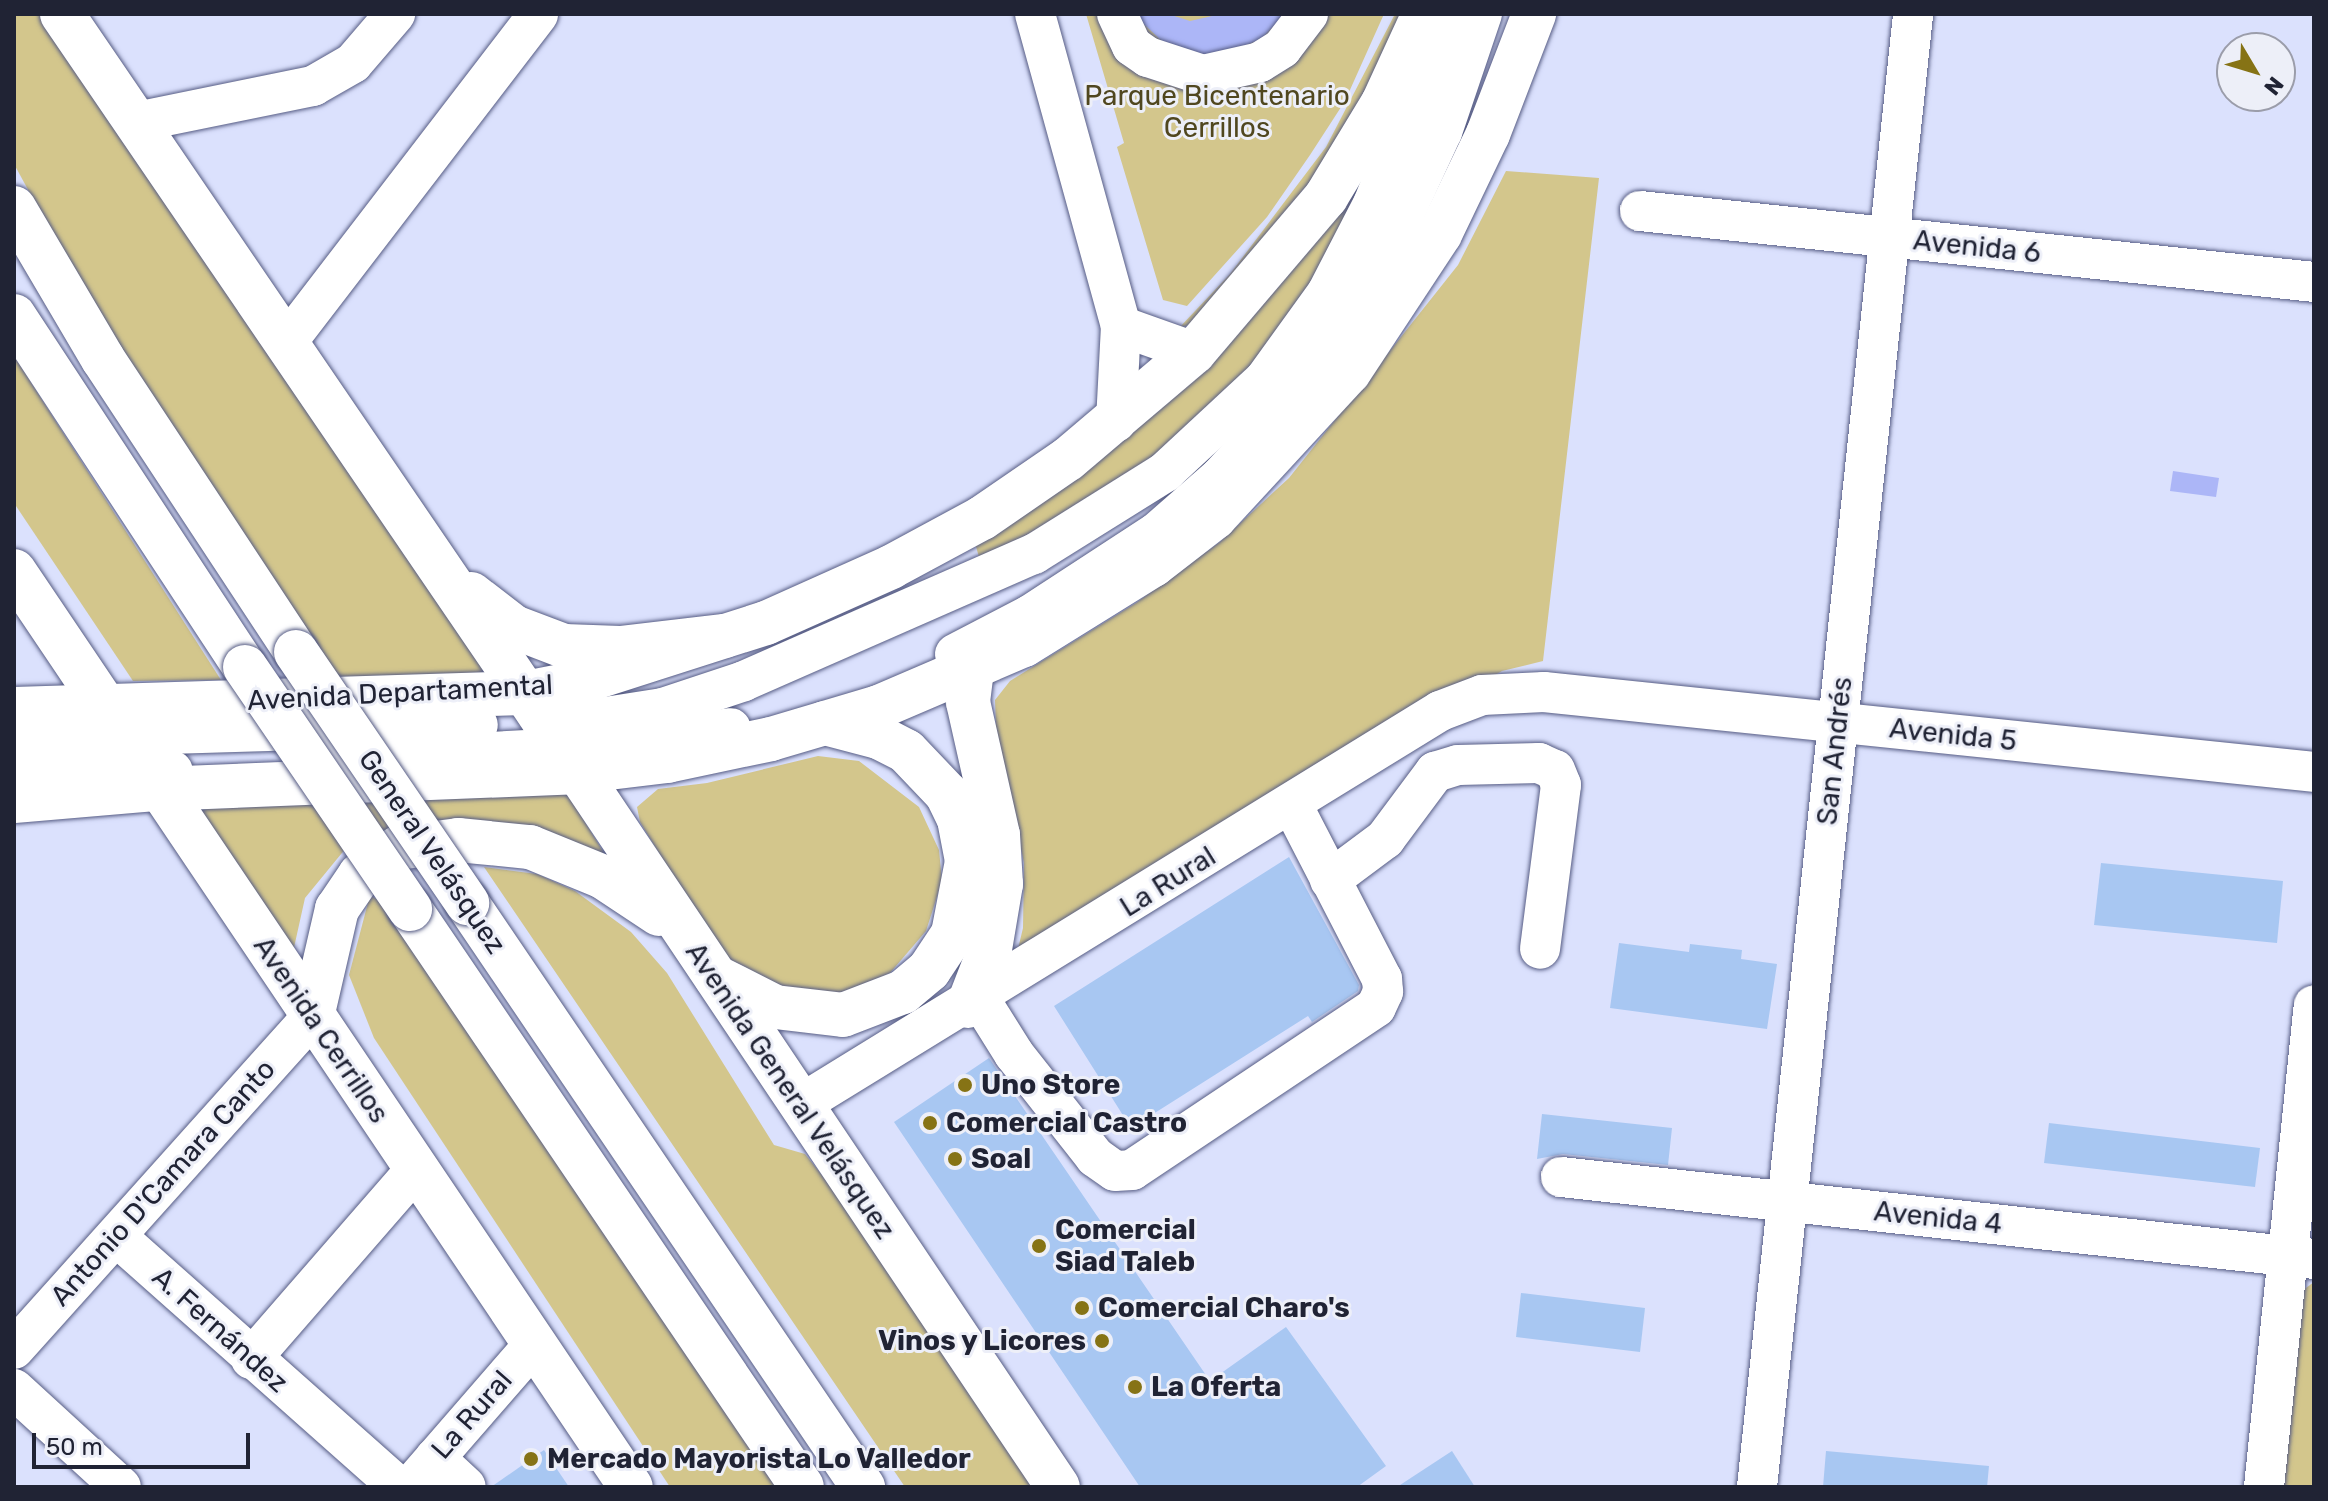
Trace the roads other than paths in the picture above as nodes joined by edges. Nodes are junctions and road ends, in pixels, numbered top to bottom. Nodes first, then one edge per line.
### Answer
1 (62, 14) edge
2 (395, 14) edge
3 (538, 14) edge
4 (1035, 14) edge
5 (1117, 14) edge
6 (1308, 14) edge
7 (1424, 14) edge
8 (1449, 14) edge
9 (1482, 14) edge
10 (1534, 14) edge
11 (1913, 14) edge
12 (136, 122) junction
13 (14, 208) edge
14 (1640, 211) dead end
15 (1889, 238) junction
16 (2314, 282) edge
17 (14, 316) edge
18 (1121, 326) junction
19 (286, 343) junction
20 (1194, 352) junction
21 (1116, 422) junction
22 (437, 564) junction
23 (14, 571) edge
24 (724, 636) junction
25 (972, 670) junction
26 (1544, 692) joint
27 (14, 709) edge
28 (116, 721) junction
29 (825, 723) junction
30 (1838, 723) junction
31 (551, 733) junction
32 (14, 739) edge
33 (14, 762) edge
34 (2314, 772) edge
35 (153, 781) junction
36 (14, 801) edge
37 (1292, 805) junction
38 (1330, 880) junction
39 (680, 930) junction
40 (1540, 949) dead end
41 (709, 972) junction
42 (973, 1002) junction
43 (2314, 1006) edge
44 (312, 1017) junction
45 (801, 1104) junction
46 (416, 1169) junction
47 (1561, 1177) dead end
48 (1787, 1202) junction
49 (116, 1236) junction
50 (2301, 1257) edge
51 (535, 1343) junction
52 (14, 1349) edge
53 (251, 1359) junction
54 (14, 1389) edge
55 (422, 1473) edge
56 (121, 1487) edge
57 (399, 1487) edge
58 (466, 1487) edge
59 (631, 1487) edge
60 (802, 1487) edge
61 (863, 1487) edge
62 (1058, 1487) edge
63 (1757, 1487) edge
64 (2264, 1487) edge

1 - 12 main road
2 - 12 street
3 - 19 street
4 - 18 street
5 - 6 street
7 - 20 main road, Avenida Departamental
8 - 31 street
9 - 31 street
10 - 25 main road, Avenida Departamental
11 - 15 street, San Andrés
12 - 19 main road
13 - 61 main road, General Velásquez, bridge
14 - 15 street, Avenida 6
15 - 16 street, Avenida 6
15 - 30 street, San Andrés
17 - 60 main road, General Velásquez, bridge
18 - 20 street
18 - 21 street
19 - 22 main road
20 - 21 main road, Avenida Departamental
21 - 24 main road, Avenida Departamental
22 - 24 main road
22 - 31 main road, Avenida General Velásquez
23 - 28 main road, Avenida Cerrillos
24 - 31 main road, Avenida Departamental
25 - 29 main road, Avenida Departamental
25 - 42 main road
26 - 30 street, Avenida 5
26 - 37 street, La Rural
27 - 28 main road, Avenida Departamental
28 - 31 main road, Avenida Departamental
28 - 32 street
28 - 35 main road, Avenida Cerrillos
29 - 31 main road, Avenida Departamental
29 - 41 main road
30 - 34 street, Avenida 5
30 - 48 street, San Andrés
31 - 35 main road, Avenida Departamental
31 - 39 main road, Avenida General Velásquez
33 - 35 street
35 - 36 main road, Avenida Departamental
35 - 44 main road, Avenida Cerrillos
37 - 38 street
37 - 42 street, La Rural
38 - 40 street
38 - 42 street
39 - 41 main road, Avenida General Velásquez
39 - 44 main road
41 - 45 main road, Avenida General Velásquez
42 - 45 street, La Rural
43 - 50 street
44 - 46 main road, Avenida Cerrillos
44 - 49 street, Antonio D'Camara Canto
45 - 62 main road, Avenida General Velásquez
46 - 51 main road, Avenida Cerrillos
46 - 53 street
47 - 48 street, Avenida 4
48 - 50 street, Avenida 4
48 - 63 street, San Andrés
49 - 52 street, Antonio D'Camara Canto
49 - 53 street, A. Fernández
50 - 64 street
51 - 55 street, La Rural
51 - 59 main road, Avenida Cerrillos
53 - 57 street, A. Fernández
54 - 56 street
55 - 58 street

